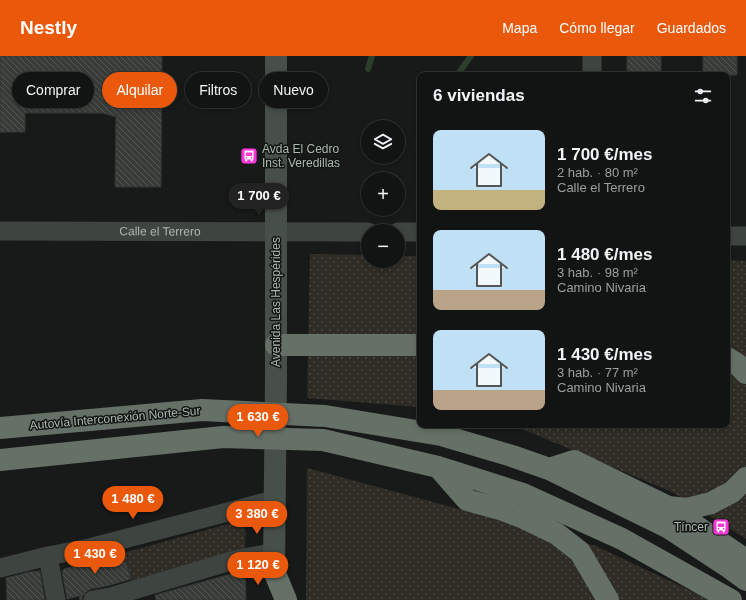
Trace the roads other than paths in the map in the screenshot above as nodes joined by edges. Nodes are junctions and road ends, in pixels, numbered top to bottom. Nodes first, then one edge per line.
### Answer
1 (276, 56) edge
2 (592, 56) edge
3 (592, 72) edge
4 (0, 231) edge
5 (276, 231) junction
6 (361, 232) edge
7 (405, 232) edge
8 (417, 232) edge
9 (730, 236) edge
10 (746, 236) edge
11 (276, 345) junction
12 (417, 345) edge
13 (730, 360) edge
14 (746, 374) edge
15 (0, 428) edge
16 (0, 460) edge
17 (438, 467) junction
18 (550, 469) junction
19 (746, 478) edge
20 (274, 500) junction
21 (668, 507) junction
22 (48, 556) junction
23 (746, 560) edge
24 (274, 562) junction
25 (0, 568) edge
26 (594, 576) junction
27 (746, 580) edge
28 (56, 600) edge
29 (93, 600) edge
30 (274, 600) edge
31 (286, 600) edge
32 (589, 600) edge
33 (608, 600) edge
34 (731, 600) edge

1 - 5 street, Avenida Las Hespérides
2 - 3 street
4 - 5 street, Calle el Terrero
5 - 6 street, Calle el Terrero
5 - 11 street, Avenida Las Hespérides
7 - 8 street
9 - 10 street
11 - 12 highway
11 - 20 street, Avenida Las Hespérides
13 - 14 highway
15 - 18 highway, Autovía Interconexión Norte-Sur
16 - 17 highway
17 - 26 highway
17 - 34 highway
18 - 21 highway
18 - 27 highway, Autovía Interconexión Norte-Sur
19 - 21 highway
20 - 22 street
20 - 24 street, Avenida Las Hespérides
21 - 23 highway
22 - 25 street
22 - 28 street
24 - 29 street
24 - 30 street
24 - 31 highway
26 - 32 highway
26 - 33 highway

